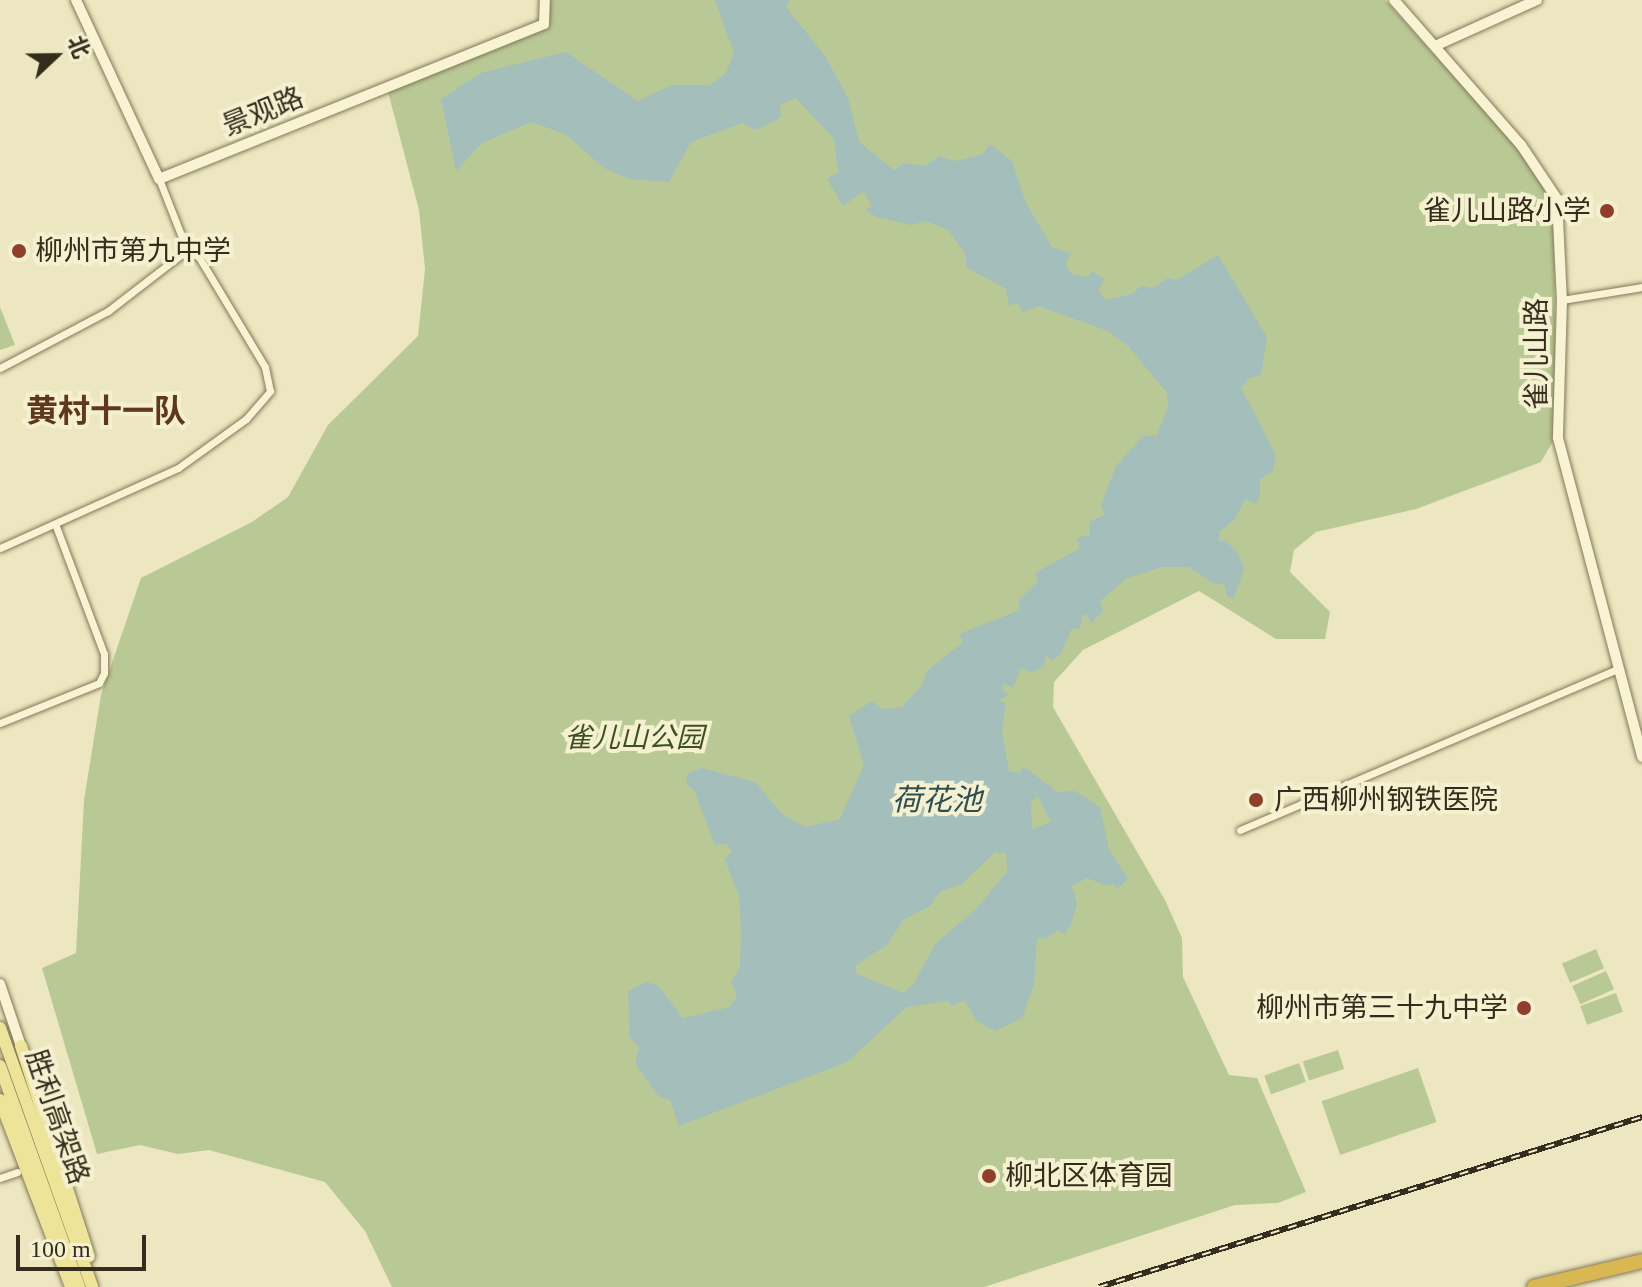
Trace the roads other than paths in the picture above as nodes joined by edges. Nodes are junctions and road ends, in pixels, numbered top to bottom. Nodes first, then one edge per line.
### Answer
1 (76, 0) edge
2 (545, 0) edge
3 (1394, 0) edge
4 (1537, 0) edge
5 (1435, 46) junction
6 (159, 179) junction
7 (187, 250) junction
8 (1642, 287) edge
9 (1562, 300) junction
10 (0, 368) edge
11 (56, 526) junction
12 (0, 548) edge
13 (1617, 669) junction
14 (0, 723) edge
15 (1642, 757) edge
16 (1240, 830) dead end
17 (0, 984) edge
18 (0, 1028) edge
19 (21, 1046) joint
20 (0, 1066) edge
21 (0, 1100) edge
22 (21, 1169) junction
23 (0, 1178) edge
24 (62, 1224) junction
25 (1642, 1263) edge
26 (71, 1287) edge
27 (79, 1287) edge
28 (92, 1287) edge
29 (98, 1287) edge
30 (1534, 1287) edge
31 (1576, 1287) edge

1 - 6 street
2 - 6 street, 景观路
3 - 5 street, 雀儿山路
4 - 5 street
5 - 9 street, 雀儿山路
6 - 7 street
7 - 10 street
7 - 11 street
8 - 9 street
9 - 13 street, 雀儿山路
11 - 12 street
11 - 14 street
13 - 15 street, 雀儿山路
13 - 16 street
17 - 19 street
18 - 24 main road, 胜利高架路
19 - 29 main road
20 - 24 main road, 胜利高架路
21 - 22 main road
22 - 23 street
22 - 26 main road
24 - 27 main road
24 - 28 main road
25 - 30 highway
25 - 31 highway

